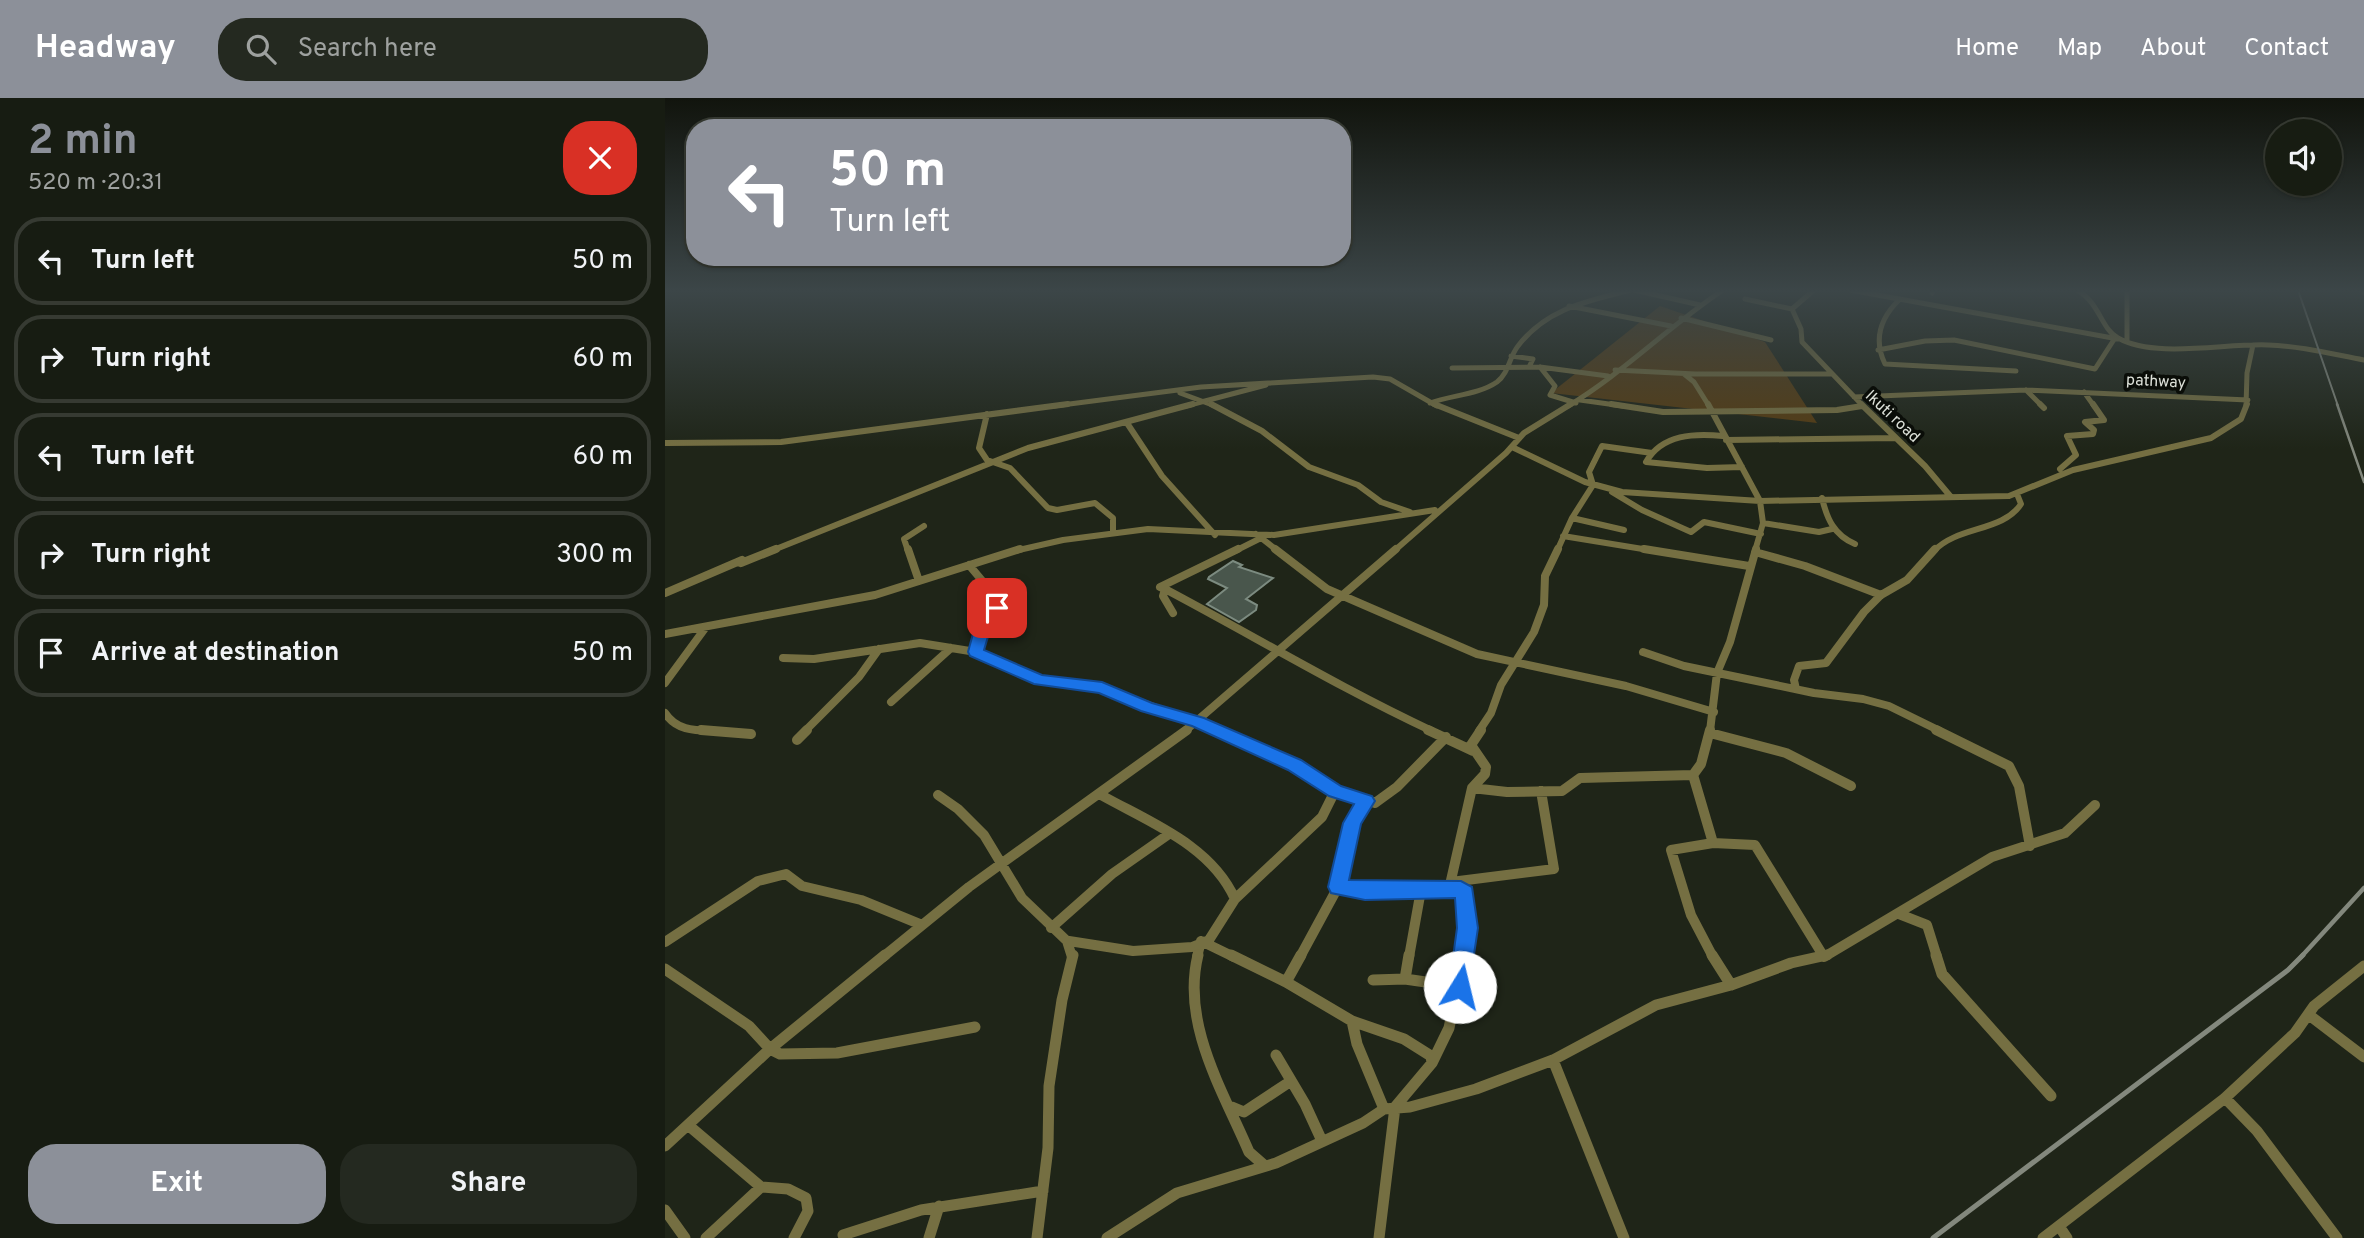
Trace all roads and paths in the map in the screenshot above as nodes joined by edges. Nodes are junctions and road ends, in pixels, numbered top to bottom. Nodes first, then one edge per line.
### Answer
1 (1521, 343) edge
2 (1649, 343) edge
3 (1803, 343) edge
4 (1879, 343) edge
5 (1914, 343) edge
6 (1970, 343) edge
7 (2117, 343) edge
8 (2158, 343) edge
9 (2253, 345) junction
10 (1878, 350) junction
11 (1511, 356) junction
12 (2364, 360) edge
13 (1511, 366) junction
14 (1529, 367) junction
15 (1540, 367) junction
16 (1452, 368) dead end
17 (2016, 371) dead end
18 (1612, 373) junction
19 (1684, 374) junction
20 (1832, 374) junction
21 (1269, 383) junction
22 (2027, 390) junction
23 (1167, 391) junction
24 (2084, 392) junction
25 (1853, 397) junction
26 (2248, 400) junction
27 (1207, 402) junction
28 (1578, 402) junction
29 (1430, 403) junction
30 (1862, 406) junction
31 (2044, 408) dead end
32 (1710, 410) junction
33 (987, 414) junction
34 (1127, 423) junction
35 (1518, 438) junction
36 (1725, 438) junction
37 (1896, 438) junction
38 (665, 443) edge
39 (1512, 447) junction
40 (1652, 453) junction
41 (992, 462) junction
42 (1742, 467) junction
43 (2060, 469) dead end
44 (1593, 485) junction
45 (1610, 491) junction
46 (2017, 494) junction
47 (1951, 497) junction
48 (1822, 498) junction
49 (1760, 501) junction
50 (1438, 510) junction
51 (1414, 514) junction
52 (1572, 518) junction
53 (1427, 520) junction
54 (1763, 523) junction
55 (924, 526) dead end
56 (1832, 529) junction
57 (1624, 530) dead end
58 (1113, 532) junction
59 (1215, 534) junction
60 (1761, 534) junction
61 (1259, 536) junction
62 (1563, 536) junction
63 (1855, 544) dead end
64 (1755, 552) junction
65 (969, 565) junction
66 (1749, 566) junction
67 (919, 582) junction
68 (1165, 589) junction
69 (665, 593) edge
70 (1881, 595) junction
71 (1340, 596) junction
72 (1173, 613) dead end
73 (706, 627) junction
74 (665, 634) edge
75 (951, 648) junction
76 (879, 649) junction
77 (1278, 649) junction
78 (976, 652) junction
79 (1643, 652) dead end
80 (783, 658) dead end
81 (1517, 661) junction
82 (1717, 673) junction
83 (665, 683) edge
84 (1796, 689) junction
85 (891, 702) dead end
86 (1714, 712) junction
87 (665, 713) edge
88 (1198, 722) junction
89 (1710, 733) junction
90 (751, 734) dead end
91 (1446, 737) junction
92 (797, 740) dead end
93 (1473, 751) junction
94 (1693, 775) junction
95 (1851, 786) dead end
96 (1472, 788) junction
97 (1335, 791) junction
98 (1541, 791) junction
99 (939, 795) dead end
100 (1101, 795) junction
101 (1366, 801) junction
102 (2095, 806) dead end
103 (1169, 834) junction
104 (1713, 843) junction
105 (2029, 846) junction
106 (1002, 862) junction
107 (1450, 885) junction
108 (1338, 887) junction
109 (1421, 890) junction
110 (1235, 900) junction
111 (1899, 914) junction
112 (922, 925) junction
113 (1051, 928) junction
114 (1069, 941) junction
115 (1201, 941) junction
116 (665, 942) edge
117 (1824, 957) junction
118 (2364, 966) edge
119 (665, 969) edge
120 (1405, 979) junction
121 (1373, 980) dead end
122 (1286, 982) junction
123 (1731, 985) junction
124 (1460, 987) junction
125 (2309, 1015) junction
126 (1352, 1021) junction
127 (975, 1027) dead end
128 (770, 1049) junction
129 (1276, 1055) dead end
130 (2364, 1057) edge
131 (1553, 1060) junction
132 (1432, 1063) junction
133 (1291, 1081) junction
134 (2051, 1096) dead end
135 (2225, 1098) junction
136 (1232, 1107) junction
137 (1389, 1108) junction
138 (688, 1125) junction
139 (1322, 1142) junction
140 (665, 1146) edge
141 (1265, 1166) junction
142 (761, 1187) junction
143 (1043, 1191) junction
144 (939, 1206) junction
145 (665, 1210) edge
146 (2063, 1232) edge
147 (843, 1235) dead end
148 (685, 1238) edge
149 (706, 1238) edge
150 (794, 1238) edge
151 (929, 1238) edge
152 (1037, 1238) edge
153 (1107, 1238) edge
154 (1379, 1238) edge
155 (1624, 1238) edge
156 (2043, 1238) edge
157 (2337, 1238) edge

1 - 11 street
2 - 18 street
3 - 20 street, Ikuti road
4 - 10 street
5 - 10 street
6 - 7 street
8 - 9 street
9 - 12 street
9 - 26 street
10 - 17 street
11 - 13 street
11 - 14 street
13 - 14 street
13 - 16 street
13 - 29 street
14 - 15 street
15 - 18 street
15 - 28 street
18 - 19 street
18 - 28 street
19 - 20 street
19 - 32 street
20 - 25 street, Ikuti road
21 - 23 street
21 - 27 street
21 - 29 street
22 - 24 street, pathway
22 - 25 street, pathway
22 - 31 street
23 - 27 street
23 - 33 street
24 - 26 street, pathway
24 - 43 street
25 - 30 street, Ikuti road
26 - 46 street
27 - 34 street
27 - 51 street
28 - 32 street
28 - 35 street
29 - 35 street
30 - 32 street
30 - 37 street, Ikuti road
32 - 36 street
33 - 38 street
33 - 41 street
34 - 41 street
34 - 59 street
35 - 39 street
36 - 37 street
36 - 40 street
36 - 42 street
37 - 47 street, Ikuti road
39 - 44 street
39 - 50 street
40 - 42 street
40 - 44 street
41 - 58 street
41 - 69 street
42 - 49 street
44 - 45 street
44 - 52 street
45 - 49 street
45 - 60 street
46 - 47 street
46 - 70 street
47 - 48 street
48 - 49 street
48 - 56 street
49 - 54 street
50 - 51 street
50 - 53 street
51 - 53 street
51 - 61 street
52 - 57 street
52 - 62 street
53 - 71 street
54 - 56 street
54 - 60 street
55 - 67 street
56 - 63 street
58 - 59 street
58 - 65 street
59 - 61 street
60 - 64 street
61 - 68 street
61 - 71 street
62 - 66 street
62 - 81 street
64 - 66 street
64 - 70 street
65 - 67 street
65 - 78 street
66 - 82 street
67 - 73 street
68 - 72 street
68 - 77 street
70 - 84 street
71 - 77 street
71 - 81 street
73 - 74 street
73 - 83 street
75 - 76 street
75 - 78 street
75 - 85 street
76 - 80 street
76 - 92 street
77 - 88 street
77 - 91 street
78 - 88 street
79 - 82 street
81 - 86 street
81 - 93 street
82 - 84 street
82 - 86 street
84 - 105 street
86 - 89 street
87 - 90 street
88 - 97 street
88 - 100 street
89 - 94 street
89 - 95 street
91 - 93 street
91 - 101 street
93 - 96 street
94 - 98 street
94 - 104 street
96 - 98 street
96 - 107 street
97 - 101 street
97 - 110 street
98 - 107 street
99 - 106 street
100 - 103 street
100 - 106 street
101 - 108 street
102 - 105 street
103 - 110 street
103 - 113 street
104 - 117 street
104 - 123 street
105 - 111 street
106 - 112 street
106 - 113 street
107 - 109 street
107 - 124 street
108 - 109 street
108 - 122 street
109 - 120 street
110 - 115 street
111 - 117 street
111 - 134 street
112 - 116 street
112 - 128 street
113 - 114 street
114 - 115 street
114 - 143 street
115 - 122 street
115 - 136 street
117 - 123 street
118 - 125 street
119 - 128 street
120 - 121 street
120 - 124 street
122 - 126 street
123 - 131 street
124 - 132 street
125 - 130 street
125 - 135 street
126 - 132 street
126 - 137 street
127 - 128 street
128 - 138 street
129 - 133 street
131 - 137 street
131 - 155 street
132 - 137 street
133 - 136 street
133 - 139 street
135 - 146 street
135 - 157 street
136 - 141 street
137 - 139 street
137 - 154 street
138 - 140 street
138 - 142 street
139 - 141 street
141 - 153 street
142 - 149 street
142 - 150 street
143 - 144 street
143 - 152 street
144 - 147 street
144 - 151 street
145 - 148 street
146 - 156 street

